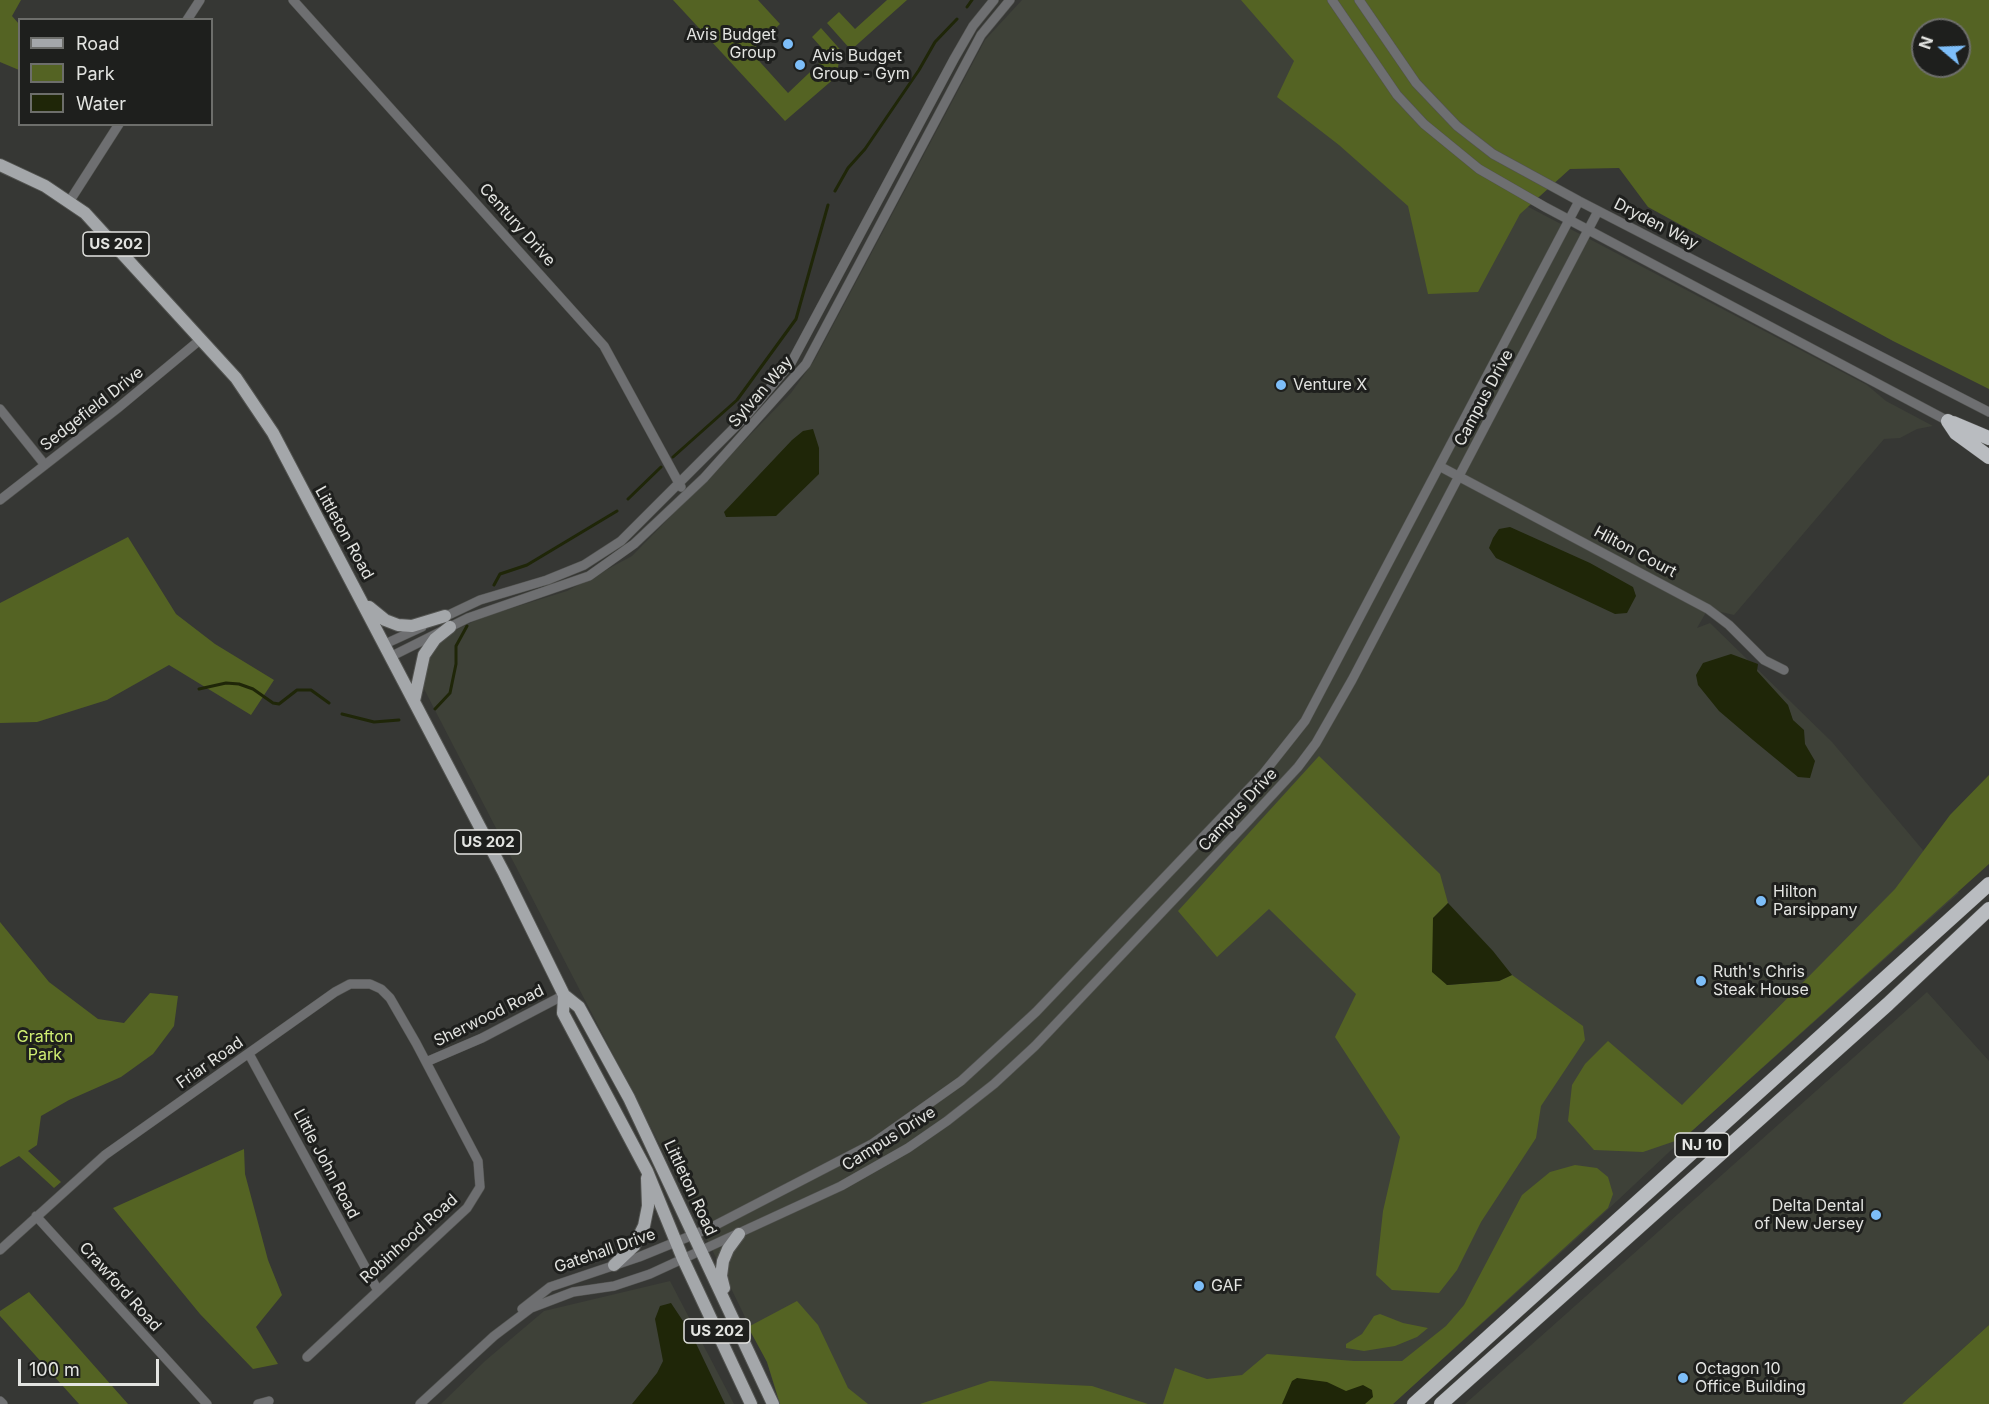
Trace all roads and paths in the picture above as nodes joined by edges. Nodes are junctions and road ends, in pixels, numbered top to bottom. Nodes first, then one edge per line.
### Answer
1 (200, 0) edge
2 (293, 0) edge
3 (994, 0) edge
4 (1011, 0) edge
5 (1332, 0) edge
6 (1359, 0) edge
7 (188, 18) edge
8 (118, 126) edge
9 (0, 165) edge
10 (69, 201) junction
11 (1579, 201) junction
12 (1598, 211) junction
13 (1570, 220) junction
14 (1588, 229) junction
15 (201, 339) junction
16 (0, 409) edge
17 (1989, 412) edge
18 (1948, 421) junction
19 (1989, 438) edge
20 (1989, 457) edge
21 (45, 465) junction
22 (1441, 467) junction
23 (1459, 477) junction
24 (679, 483) junction
25 (685, 495) junction
26 (0, 500) edge
27 (363, 602) junction
28 (448, 621) junction
29 (385, 644) junction
30 (390, 657) junction
31 (1784, 670) dead end
32 (414, 701) junction
33 (1989, 884) edge
34 (1989, 909) edge
35 (564, 994) junction
36 (249, 1054) junction
37 (426, 1062) junction
38 (647, 1171) junction
39 (36, 1216) junction
40 (694, 1233) junction
41 (739, 1234) junction
42 (676, 1241) junction
43 (0, 1250) edge
44 (702, 1251) junction
45 (683, 1259) junction
46 (614, 1265) junction
47 (377, 1289) junction
48 (727, 1304) junction
49 (504, 1328) junction
50 (307, 1357) dead end
51 (1456, 1390) junction
52 (269, 1401) dead end
53 (207, 1404) edge
54 (258, 1404) edge
55 (420, 1404) edge
56 (751, 1404) edge
57 (773, 1404) edge
58 (1414, 1404) edge
59 (1441, 1404) edge
60 (1449, 1404) edge

1 - 7 street
2 - 24 street, Century Drive
3 - 24 street, Sylvan Way
4 - 25 street, Sylvan Way
5 - 13 street
6 - 11 street, Dryden Way
8 - 10 street
9 - 10 main road, Littleton Road / US 202
10 - 15 main road, Littleton Road / US 202
11 - 12 street, Dryden Way
11 - 13 street, Campus Drive
12 - 14 street, Campus Drive
12 - 17 street, Dryden Way
13 - 14 street
13 - 22 street, Campus Drive
14 - 18 street
14 - 23 street, Campus Drive
15 - 21 street, Sedgefield Drive
15 - 27 main road, Littleton Road / US 202
16 - 21 street
18 - 19 highway
18 - 20 highway
21 - 26 street, Sedgefield Drive
22 - 23 street, Hilton Court
22 - 40 street, Campus Drive
23 - 31 street, Hilton Court
23 - 41 street, Campus Drive
24 - 25 street, Century Drive
24 - 28 street, Sylvan Way
25 - 28 street, Sylvan Way
27 - 28 main road
27 - 29 main road, Littleton Road / US 202
28 - 29 street, Sylvan Way
28 - 30 street, Sylvan Way
28 - 32 main road
29 - 30 main road, Littleton Road / US 202
30 - 32 main road, Littleton Road / US 202
32 - 35 main road, Littleton Road / US 202
33 - 58 highway, NJ 10
34 - 51 highway, NJ 10
35 - 37 street, Sherwood Road
35 - 38 main road, Littleton Road / US 202
35 - 40 main road, Littleton Road / US 202
36 - 37 street, Friar Road
36 - 39 street, Friar Road
36 - 47 street, Little John Road
37 - 47 street, Robinhood Road
38 - 42 main road, Littleton Road / US 202
38 - 46 main road
39 - 43 street, Friar Road
39 - 53 street, Crawford Road
40 - 42 street, Gatehall Drive
40 - 44 main road, Littleton Road / US 202
41 - 44 street, Campus Drive
41 - 48 main road
42 - 45 main road, Littleton Road / US 202
42 - 46 street, Gatehall Drive
44 - 45 street, Gatehall Drive
44 - 48 main road, Littleton Road / US 202
45 - 49 street, Gatehall Drive
45 - 56 main road, Littleton Road / US 202
46 - 49 street, Gatehall Drive
47 - 50 street, Robinhood Road
48 - 57 main road, Littleton Road / US 202
49 - 55 street, Gatehall Drive
51 - 59 highway, NJ 10
51 - 60 street
52 - 54 street

